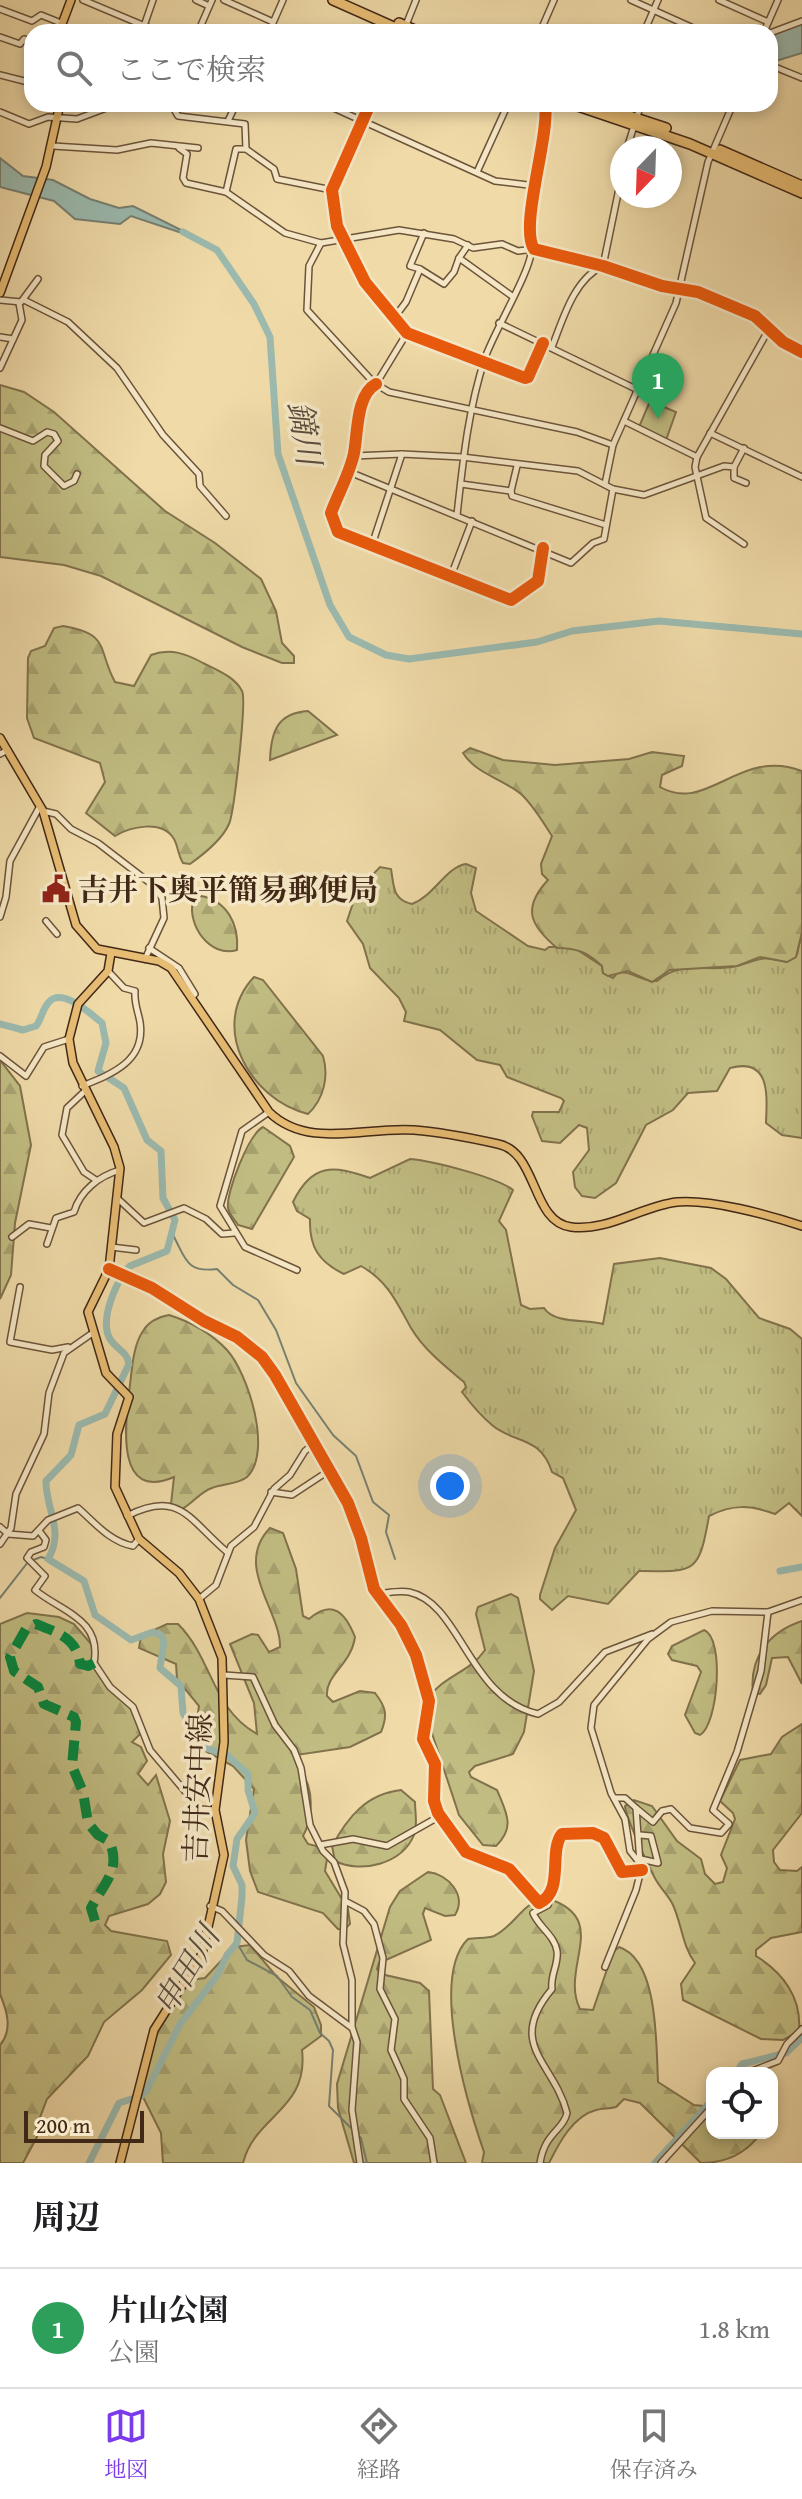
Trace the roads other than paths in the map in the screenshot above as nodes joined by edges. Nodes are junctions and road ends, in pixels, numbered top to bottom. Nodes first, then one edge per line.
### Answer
1 (71, 0) edge
2 (83, 0) edge
3 (153, 0) edge
4 (196, 0) edge
5 (224, 0) edge
6 (283, 0) edge
7 (333, 0) edge
8 (348, 0) edge
9 (416, 0) edge
10 (554, 0) edge
11 (631, 0) edge
12 (658, 0) edge
13 (719, 0) edge
14 (778, 0) edge
15 (728, 2) edge
16 (210, 3) edge
17 (0, 9) edge
18 (654, 10) junction
19 (802, 21) edge
20 (273, 22) joint
21 (768, 22) joint
22 (54, 24) edge
23 (62, 24) edge
24 (139, 24) edge
25 (145, 24) edge
26 (201, 24) edge
27 (390, 24) edge
28 (393, 24) edge
29 (406, 24) edge
30 (544, 24) edge
31 (648, 24) edge
32 (685, 24) edge
33 (778, 30) edge
34 (0, 37) edge
35 (24, 39) edge
36 (778, 68) edge
37 (0, 75) edge
38 (802, 78) edge
39 (24, 81) edge
40 (0, 112) edge
41 (59, 112) edge
42 (96, 112) edge
43 (176, 112) edge
44 (232, 112) edge
45 (343, 112) edge
46 (367, 112) edge
47 (504, 112) edge
48 (544, 112) edge
49 (602, 112) edge
50 (613, 112) edge
51 (637, 112) edge
52 (729, 112) edge
53 (58, 117) junction
54 (633, 120) junction
55 (228, 121) junction
56 (363, 121) junction
57 (630, 136) edge
58 (53, 146) junction
59 (179, 148) junction
60 (198, 148) dead end
61 (246, 149) junction
62 (713, 150) junction
63 (477, 172) junction
64 (536, 186) junction
65 (802, 186) edge
66 (332, 190) junction
67 (226, 192) junction
68 (802, 193) edge
69 (615, 208) edge
70 (424, 233) junction
71 (344, 239) junction
72 (321, 243) junction
73 (468, 245) junction
74 (532, 250) junction
75 (459, 258) junction
76 (603, 266) junction
77 (420, 269) junction
78 (38, 279) dead end
79 (681, 288) junction
80 (0, 293) edge
81 (512, 296) junction
82 (0, 300) edge
83 (22, 301) junction
84 (394, 318) junction
85 (499, 323) junction
86 (769, 329) junction
87 (407, 333) junction
88 (0, 337) edge
89 (13, 339) junction
90 (543, 343) junction
91 (552, 347) junction
92 (802, 352) edge
93 (484, 361) junction
94 (0, 368) edge
95 (375, 383) junction
96 (638, 390) junction
97 (471, 409) junction
98 (624, 421) junction
99 (0, 428) edge
100 (710, 433) junction
101 (613, 445) junction
102 (744, 448) junction
103 (402, 454) junction
104 (353, 456) junction
105 (462, 457) junction
106 (697, 457) junction
107 (517, 466) junction
108 (734, 467) junction
109 (347, 471) junction
110 (77, 474) dead end
111 (697, 475) junction
112 (802, 477) edge
113 (746, 483) dead end
114 (461, 484) junction
115 (605, 484) junction
116 (391, 489) junction
117 (613, 489) junction
118 (511, 491) junction
119 (457, 515) junction
120 (226, 516) dead end
121 (472, 521) junction
122 (606, 525) junction
123 (744, 544) dead end
124 (372, 545) junction
125 (543, 548) junction
126 (451, 576) junction
127 (0, 738) edge
128 (4, 752) edge
129 (42, 808) junction
130 (0, 917) edge
131 (46, 921) dead end
132 (57, 934) dead end
133 (148, 948) junction
134 (111, 953) junction
135 (145, 959) junction
136 (108, 971) junction
137 (192, 997) junction
138 (69, 1039) junction
139 (0, 1056) edge
140 (84, 1089) junction
141 (269, 1112) junction
142 (120, 1170) junction
143 (97, 1180) junction
144 (116, 1198) junction
145 (802, 1226) edge
146 (51, 1228) junction
147 (234, 1233) junction
148 (12, 1237) dead end
149 (47, 1244) dead end
150 (110, 1247) junction
151 (136, 1250) dead end
152 (111, 1270) junction
153 (297, 1270) dead end
154 (20, 1287) dead end
155 (94, 1332) junction
156 (69, 1347) junction
157 (316, 1442) junction
158 (330, 1470) junction
159 (271, 1492) junction
160 (127, 1516) junction
161 (0, 1527) edge
162 (40, 1532) junction
163 (8, 1534) junction
164 (139, 1539) junction
165 (0, 1544) edge
166 (227, 1552) junction
167 (377, 1594) junction
168 (199, 1599) junction
169 (802, 1600) edge
170 (768, 1612) junction
171 (653, 1634) junction
172 (224, 1675) junction
173 (614, 1798) junction
174 (636, 1808) junction
175 (215, 1810) junction
176 (440, 1816) junction
177 (640, 1835) junction
178 (320, 1845) junction
179 (641, 1864) junction
180 (550, 1891) junction
181 (345, 1901) junction
182 (210, 1906) junction
183 (605, 1967) dead end
184 (353, 2029) junction
185 (802, 2029) edge
186 (762, 2067) edge
187 (706, 2114) edge
188 (120, 2163) edge
189 (360, 2163) edge
190 (434, 2163) edge
191 (540, 2163) edge
192 (661, 2163) edge

1 - 23 main road
2 - 24 street
3 - 25 street
4 - 16 street
5 - 20 street
6 - 20 street
7 - 27 highway
8 - 28 highway
9 - 29 street
10 - 30 street
11 - 18 street
12 - 18 street
13 - 15 street
14 - 21 street
15 - 21 street
16 - 26 street
17 - 22 street
18 - 31 street
18 - 32 street
19 - 33 street
34 - 35 street
36 - 38 street
37 - 39 street
40 - 53 street
41 - 53 main road
42 - 53 street
43 - 55 street
44 - 55 street
45 - 56 street
46 - 56 street
47 - 63 street
48 - 64 street
49 - 54 highway
50 - 54 highway
51 - 54 street
52 - 62 street
53 - 58 main road
54 - 57 street
54 - 62 highway
55 - 61 street
56 - 63 street
56 - 66 street
58 - 59 street
58 - 80 main road
59 - 60 street
59 - 67 street
61 - 66 street
61 - 67 street
62 - 65 highway
62 - 68 highway
62 - 79 street
63 - 64 street
64 - 74 street
66 - 71 street
67 - 72 street
69 - 76 street
70 - 71 street
70 - 73 street
70 - 77 street
71 - 72 street
71 - 84 street
72 - 95 street
73 - 74 street
73 - 75 street
74 - 76 street
74 - 81 street
75 - 77 street
75 - 81 street
76 - 79 street
76 - 91 street
77 - 84 street
78 - 83 street
79 - 86 street
79 - 96 street
81 - 85 street
82 - 83 street
83 - 89 street
83 - 120 street
84 - 87 street
85 - 90 street
85 - 93 street
86 - 92 street
86 - 100 street
87 - 93 street
87 - 95 street
88 - 89 street
89 - 94 street
90 - 91 street
90 - 93 street
91 - 96 street
93 - 97 street
95 - 97 street
95 - 104 street
96 - 98 street
97 - 101 street
97 - 105 street
98 - 101 street
98 - 106 street
99 - 110 street
100 - 102 street
100 - 106 street
101 - 115 street
102 - 108 street
102 - 112 street
103 - 104 street
103 - 105 street
103 - 116 street
104 - 109 street
105 - 107 street
105 - 114 street
106 - 111 street
107 - 115 street
107 - 118 street
108 - 111 street
108 - 113 street
109 - 116 street
109 - 124 street
111 - 117 street
111 - 123 street
114 - 118 street
114 - 119 street
115 - 117 street
116 - 119 street
116 - 124 street
117 - 122 street
118 - 122 street
119 - 121 street
121 - 125 street
121 - 126 street
122 - 125 street
124 - 126 street
125 - 126 street
127 - 128 main road
128 - 129 main road
129 - 130 street
129 - 133 street
129 - 134 main road
131 - 132 street
133 - 135 street
133 - 137 street
134 - 135 main road
134 - 136 main road
135 - 137 main road
136 - 138 main road, 吉井安中線
136 - 140 street
137 - 141 main road
138 - 139 street
138 - 140 main road, 吉井安中線
140 - 142 main road, 吉井安中線
140 - 143 street
141 - 145 main road
141 - 147 street
142 - 143 street
142 - 144 main road, 吉井安中線
143 - 146 street
144 - 147 street
144 - 150 main road, 吉井安中線
146 - 148 street
146 - 149 street
147 - 153 street
150 - 151 street
150 - 152 main road, 吉井安中線
152 - 155 main road, 吉井安中線
152 - 157 street
154 - 156 street
155 - 156 street
155 - 160 main road, 吉井安中線
156 - 163 street
157 - 158 street
157 - 159 street
158 - 159 street
158 - 167 street
159 - 166 street
160 - 164 main road, 吉井安中線
160 - 166 street
161 - 163 street
162 - 163 street
162 - 164 street
162 - 175 street
163 - 165 street
164 - 168 main road, 吉井安中線
166 - 168 street
167 - 171 street
167 - 176 street
168 - 172 main road, 吉井安中線
169 - 170 street
170 - 171 street
170 - 174 street
171 - 173 street
172 - 175 main road, 吉井安中線
172 - 178 street
173 - 174 street
173 - 179 street
174 - 177 street
175 - 182 main road, 吉井安中線
176 - 178 street
176 - 180 street
177 - 179 street
177 - 179 street
178 - 181 street
179 - 180 street
179 - 183 street
180 - 191 street
181 - 184 street
181 - 190 street
182 - 184 street
182 - 188 main road, 吉井安中線
184 - 189 street
185 - 186 street
187 - 192 street

